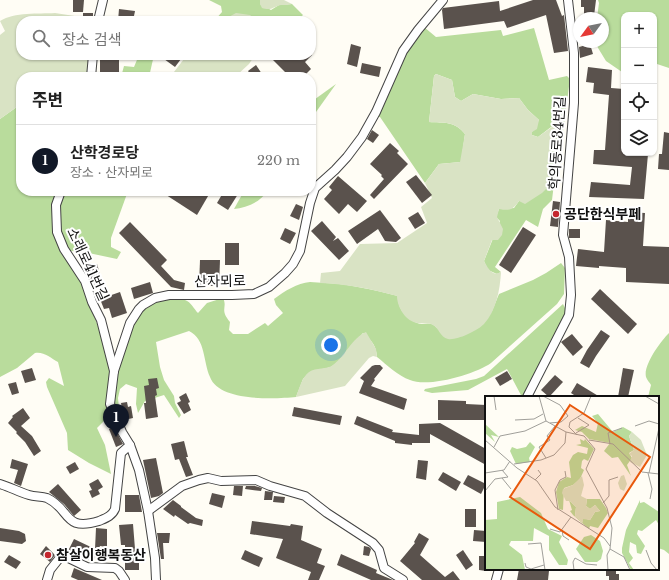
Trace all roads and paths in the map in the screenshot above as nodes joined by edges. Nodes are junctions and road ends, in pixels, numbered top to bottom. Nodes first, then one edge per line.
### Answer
1 (103, 0) edge
2 (443, 0) edge
3 (568, 0) edge
4 (99, 16) edge
5 (93, 60) edge
6 (91, 72) edge
7 (316, 187) edge
8 (59, 196) edge
9 (312, 196) edge
10 (114, 371) junction
11 (528, 396) edge
12 (130, 445) junction
13 (0, 484) edge
14 (148, 511) junction
15 (499, 570) edge
16 (46, 580) edge
17 (125, 580) edge
18 (156, 580) edge
19 (404, 580) edge
20 (496, 580) edge

1 - 4 street
2 - 7 street, 산자뫼로
3 - 11 street, 학의동로34번길
5 - 6 street
8 - 10 street, 소래로41번길
9 - 10 street, 산자뫼로
10 - 12 street, 산자뫼로
12 - 13 street
12 - 14 street, 산자뫼로
14 - 18 street, 산자뫼로
14 - 19 street
15 - 20 street
16 - 17 street

